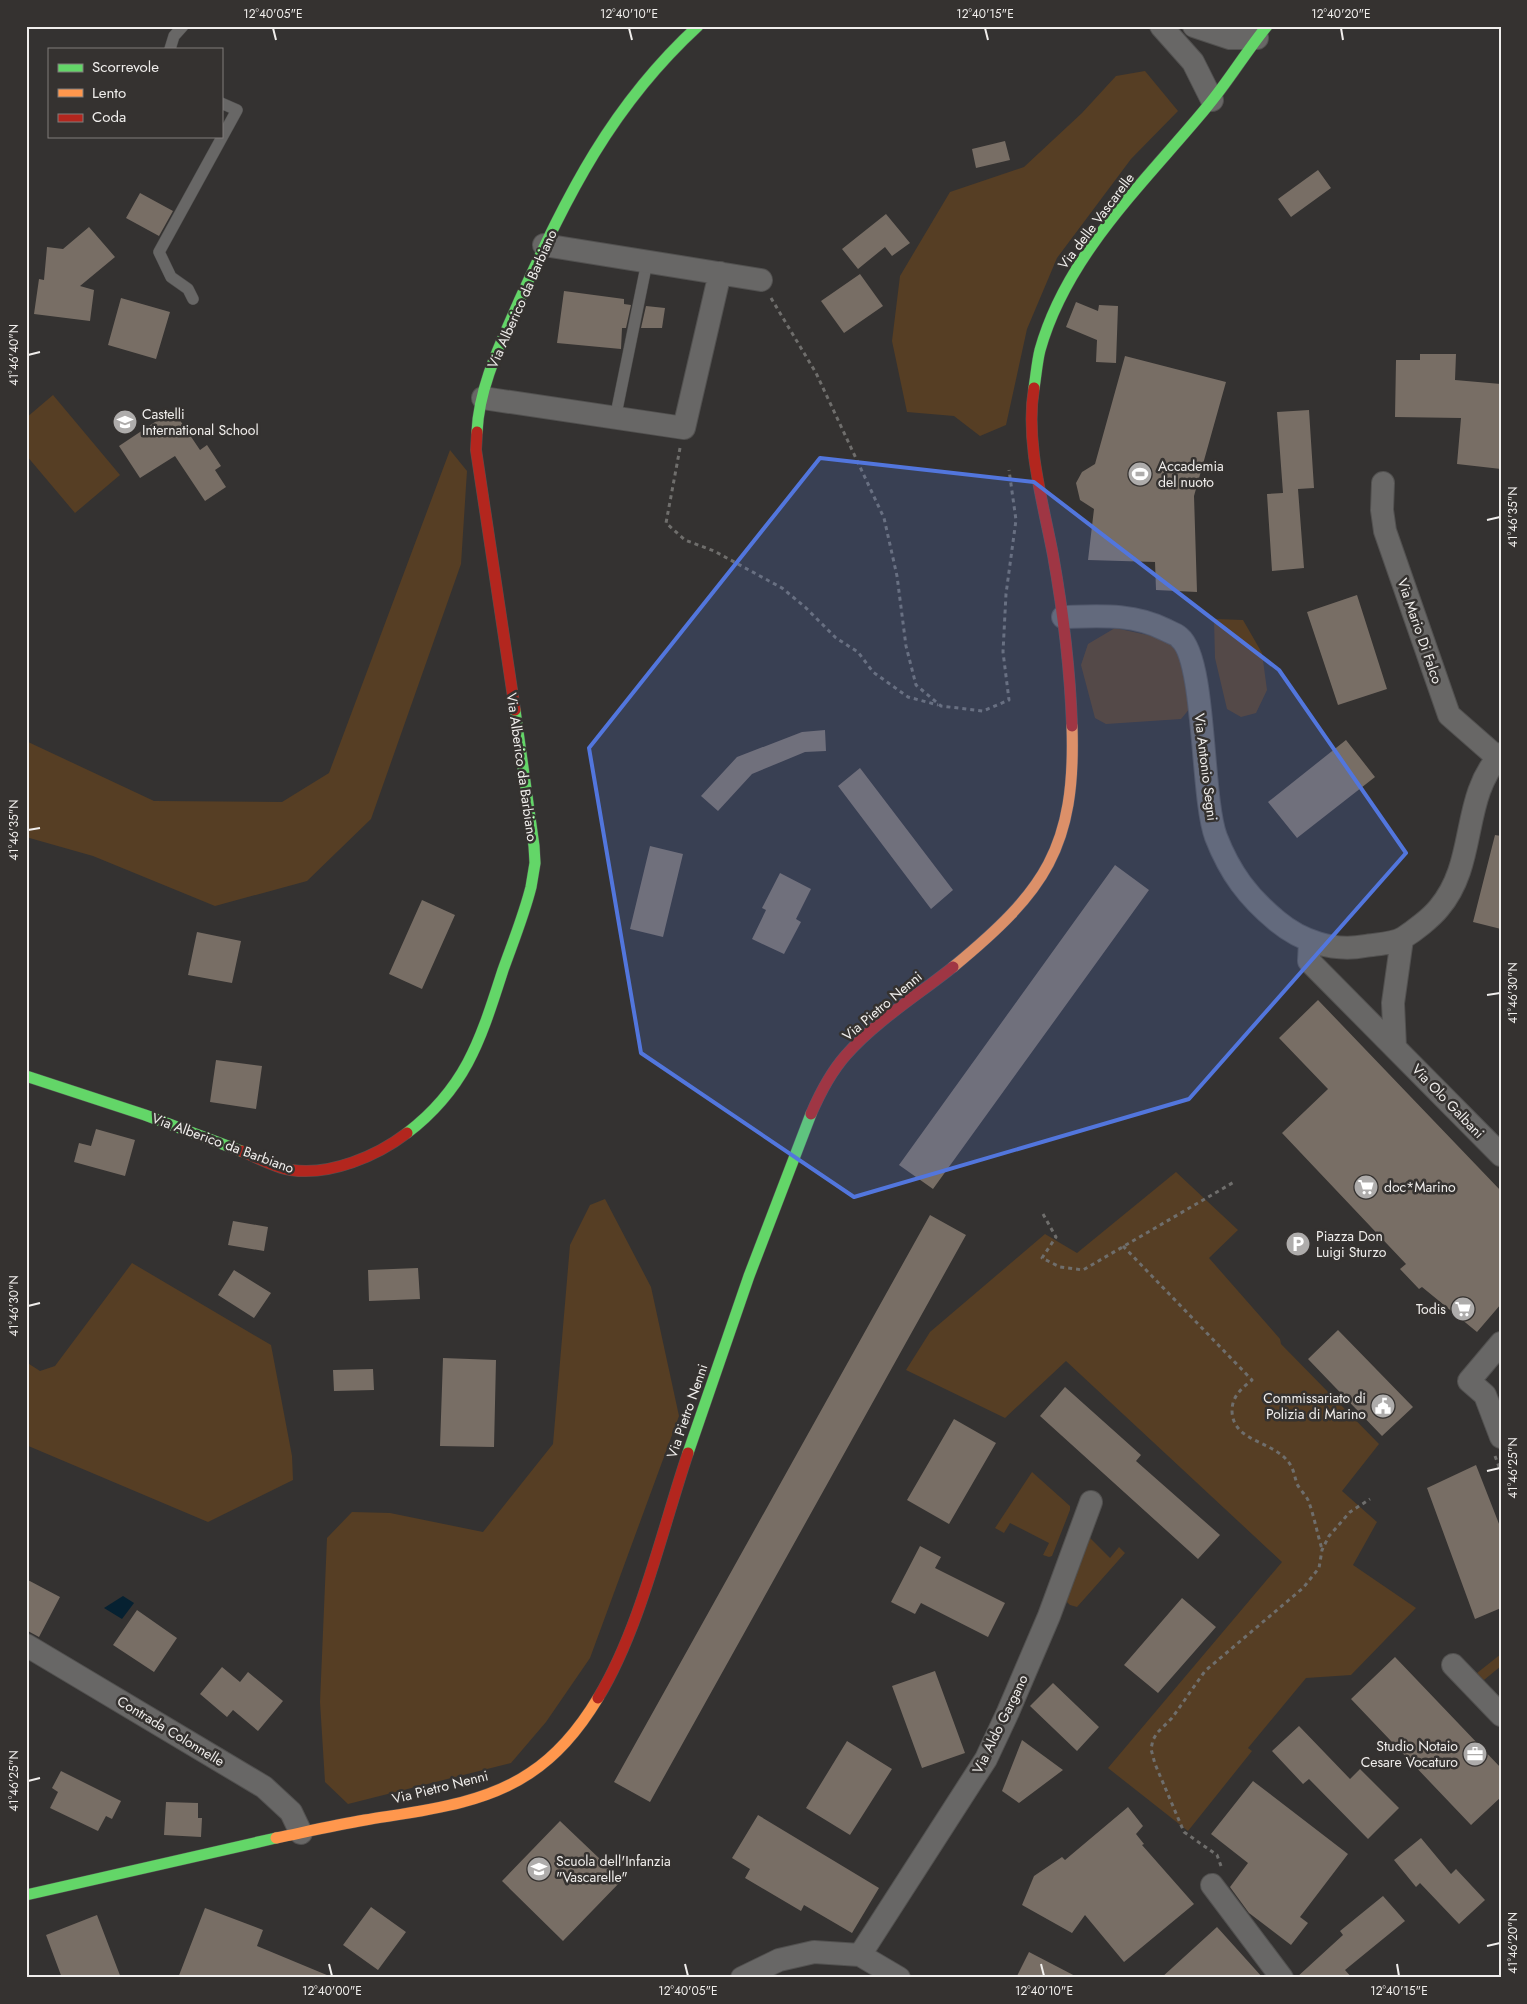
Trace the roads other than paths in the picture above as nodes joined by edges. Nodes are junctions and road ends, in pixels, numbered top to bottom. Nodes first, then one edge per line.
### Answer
1 (183, 26) edge
2 (698, 26) edge
3 (1161, 26) edge
4 (1194, 26) edge
5 (1262, 32) edge
6 (170, 48) edge
7 (1212, 100) junction
8 (222, 103) edge
9 (222, 137) edge
10 (222, 138) edge
11 (544, 245) junction
12 (647, 262) junction
13 (720, 273) junction
14 (761, 280) road end
15 (193, 299) dead end
16 (483, 398) junction
17 (615, 419) junction
18 (1383, 484) dead end
19 (1063, 617) junction
20 (1499, 756) edge
21 (1402, 939) junction
22 (1310, 942) junction
23 (1394, 995) junction
24 (1362, 1013) junction
25 (1395, 1047) junction
26 (26, 1076) edge
27 (1501, 1156) edge
28 (1501, 1343) edge
29 (1501, 1437) edge
30 (1091, 1502) dead end
31 (26, 1646) edge
32 (1453, 1665) dead end
33 (1501, 1715) edge
34 (301, 1833) junction
35 (1212, 1885) road end
36 (26, 1895) edge
37 (860, 1956) junction
38 (742, 1978) edge
39 (899, 1978) edge
40 (1282, 1978) edge

1 - 6 lane
2 - 11 street, Via Alberico da Barbiano
3 - 7 street
4 - 5 street
5 - 7 street, Via delle Vascarelle
7 - 19 street, Via delle Vascarelle
8 - 9 lane
10 - 15 lane
11 - 12 street
11 - 16 street, Via Alberico da Barbiano
12 - 13 street
12 - 17 lane
13 - 14 street
13 - 17 street
16 - 17 street
16 - 26 street, Via Alberico da Barbiano
18 - 20 street, Via Mario Di Falco
19 - 22 street, Via Antonio Segni
19 - 34 street, Via Pietro Nenni
20 - 21 street, Via Antonio Segni
21 - 22 street, Via Antonio Segni
21 - 23 street
22 - 24 street, Via Olo Galbani
23 - 24 street
23 - 25 street
24 - 25 street, Via Olo Galbani
25 - 27 street, Via Olo Galbani
28 - 29 street
30 - 37 street, Via Aldo Gargano
31 - 34 street, Contrada Colonnelle
32 - 33 street
34 - 36 street, Via Pietro Nenni
35 - 40 street
37 - 38 street
37 - 39 street

